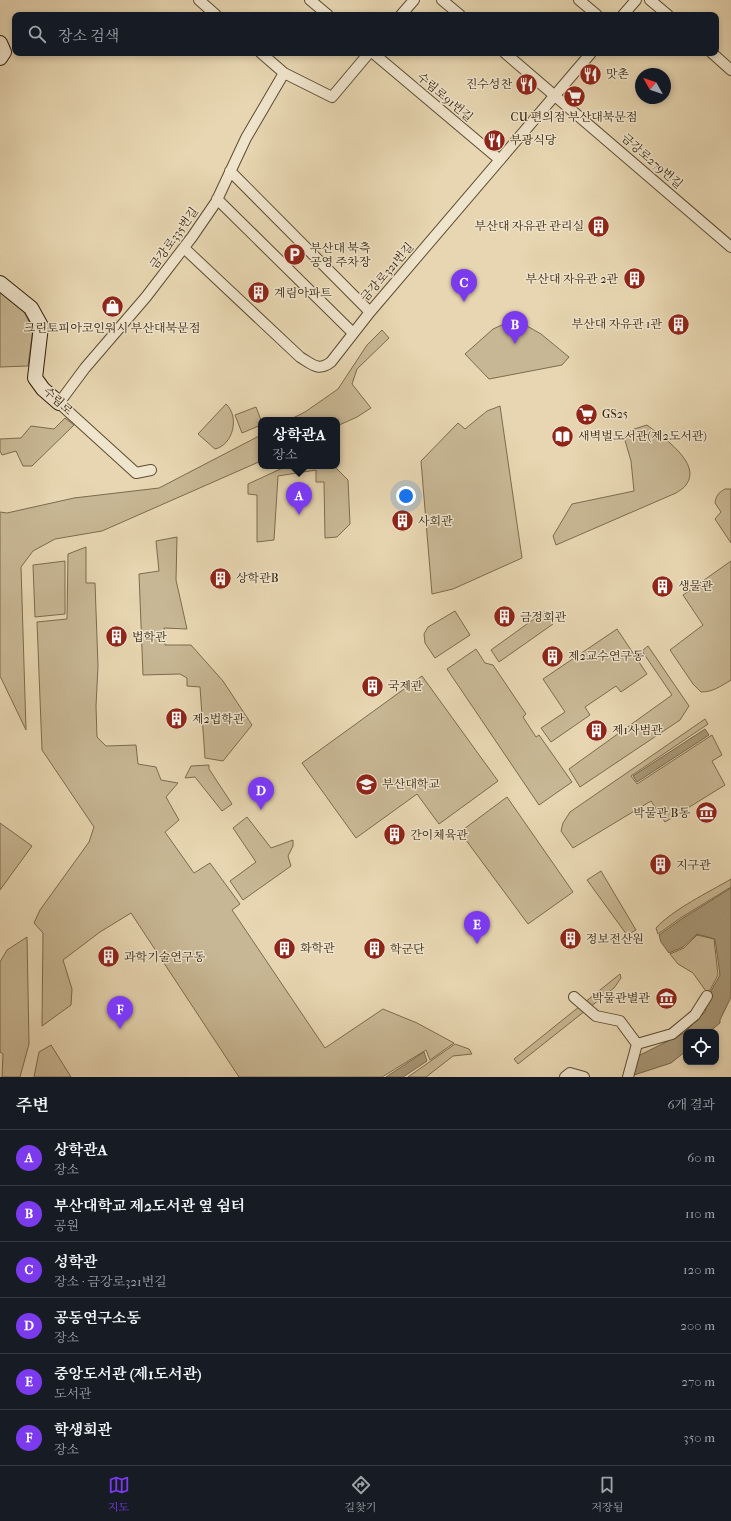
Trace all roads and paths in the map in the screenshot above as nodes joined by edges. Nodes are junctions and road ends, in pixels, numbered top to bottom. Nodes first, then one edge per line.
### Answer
1 (199, 0) edge
2 (310, 0) edge
3 (414, 0) edge
4 (442, 0) edge
5 (579, 0) edge
6 (636, 0) edge
7 (650, 0) edge
8 (213, 12) edge
9 (324, 12) edge
10 (404, 12) edge
11 (456, 12) edge
12 (593, 12) edge
13 (626, 12) edge
14 (664, 12) edge
15 (0, 43) edge
16 (264, 56) edge
17 (366, 56) edge
18 (377, 56) edge
19 (509, 56) edge
20 (589, 56) edge
21 (715, 56) edge
22 (0, 58) edge
23 (731, 70) edge
24 (284, 73) junction
25 (556, 96) junction
26 (500, 160) junction
27 (230, 171) junction
28 (217, 199) junction
29 (731, 247) edge
30 (184, 248) junction
31 (0, 283) edge
32 (370, 312) junction
33 (353, 333) junction
34 (59, 402) junction
35 (151, 470) dead end
36 (707, 996) dead end
37 (574, 997) dead end
38 (637, 1044) junction
39 (564, 1077) edge
40 (584, 1077) edge
41 (628, 1077) edge

1 - 8 street
2 - 9 street
3 - 10 street
4 - 11 street
5 - 12 street
6 - 13 street
7 - 14 street
15 - 22 main road
16 - 24 street
17 - 24 street
18 - 26 street, 수림로91번길
19 - 25 street, 금강로279번길
20 - 25 street, 금강로321번길
21 - 23 street
24 - 27 street, 금강로335번길
25 - 26 street, 금강로321번길
25 - 29 street, 금강로279번길
26 - 32 street, 금강로321번길
27 - 28 street, 금강로335번길
27 - 32 street
28 - 30 street, 금강로335번길
28 - 33 street
30 - 33 street, 금강로321번길
30 - 34 street, 금강로335번길
31 - 34 main road, 수림로
32 - 33 street, 금강로321번길
34 - 35 street, 수림로
36 - 38 street
37 - 38 street
38 - 41 street
39 - 40 street

